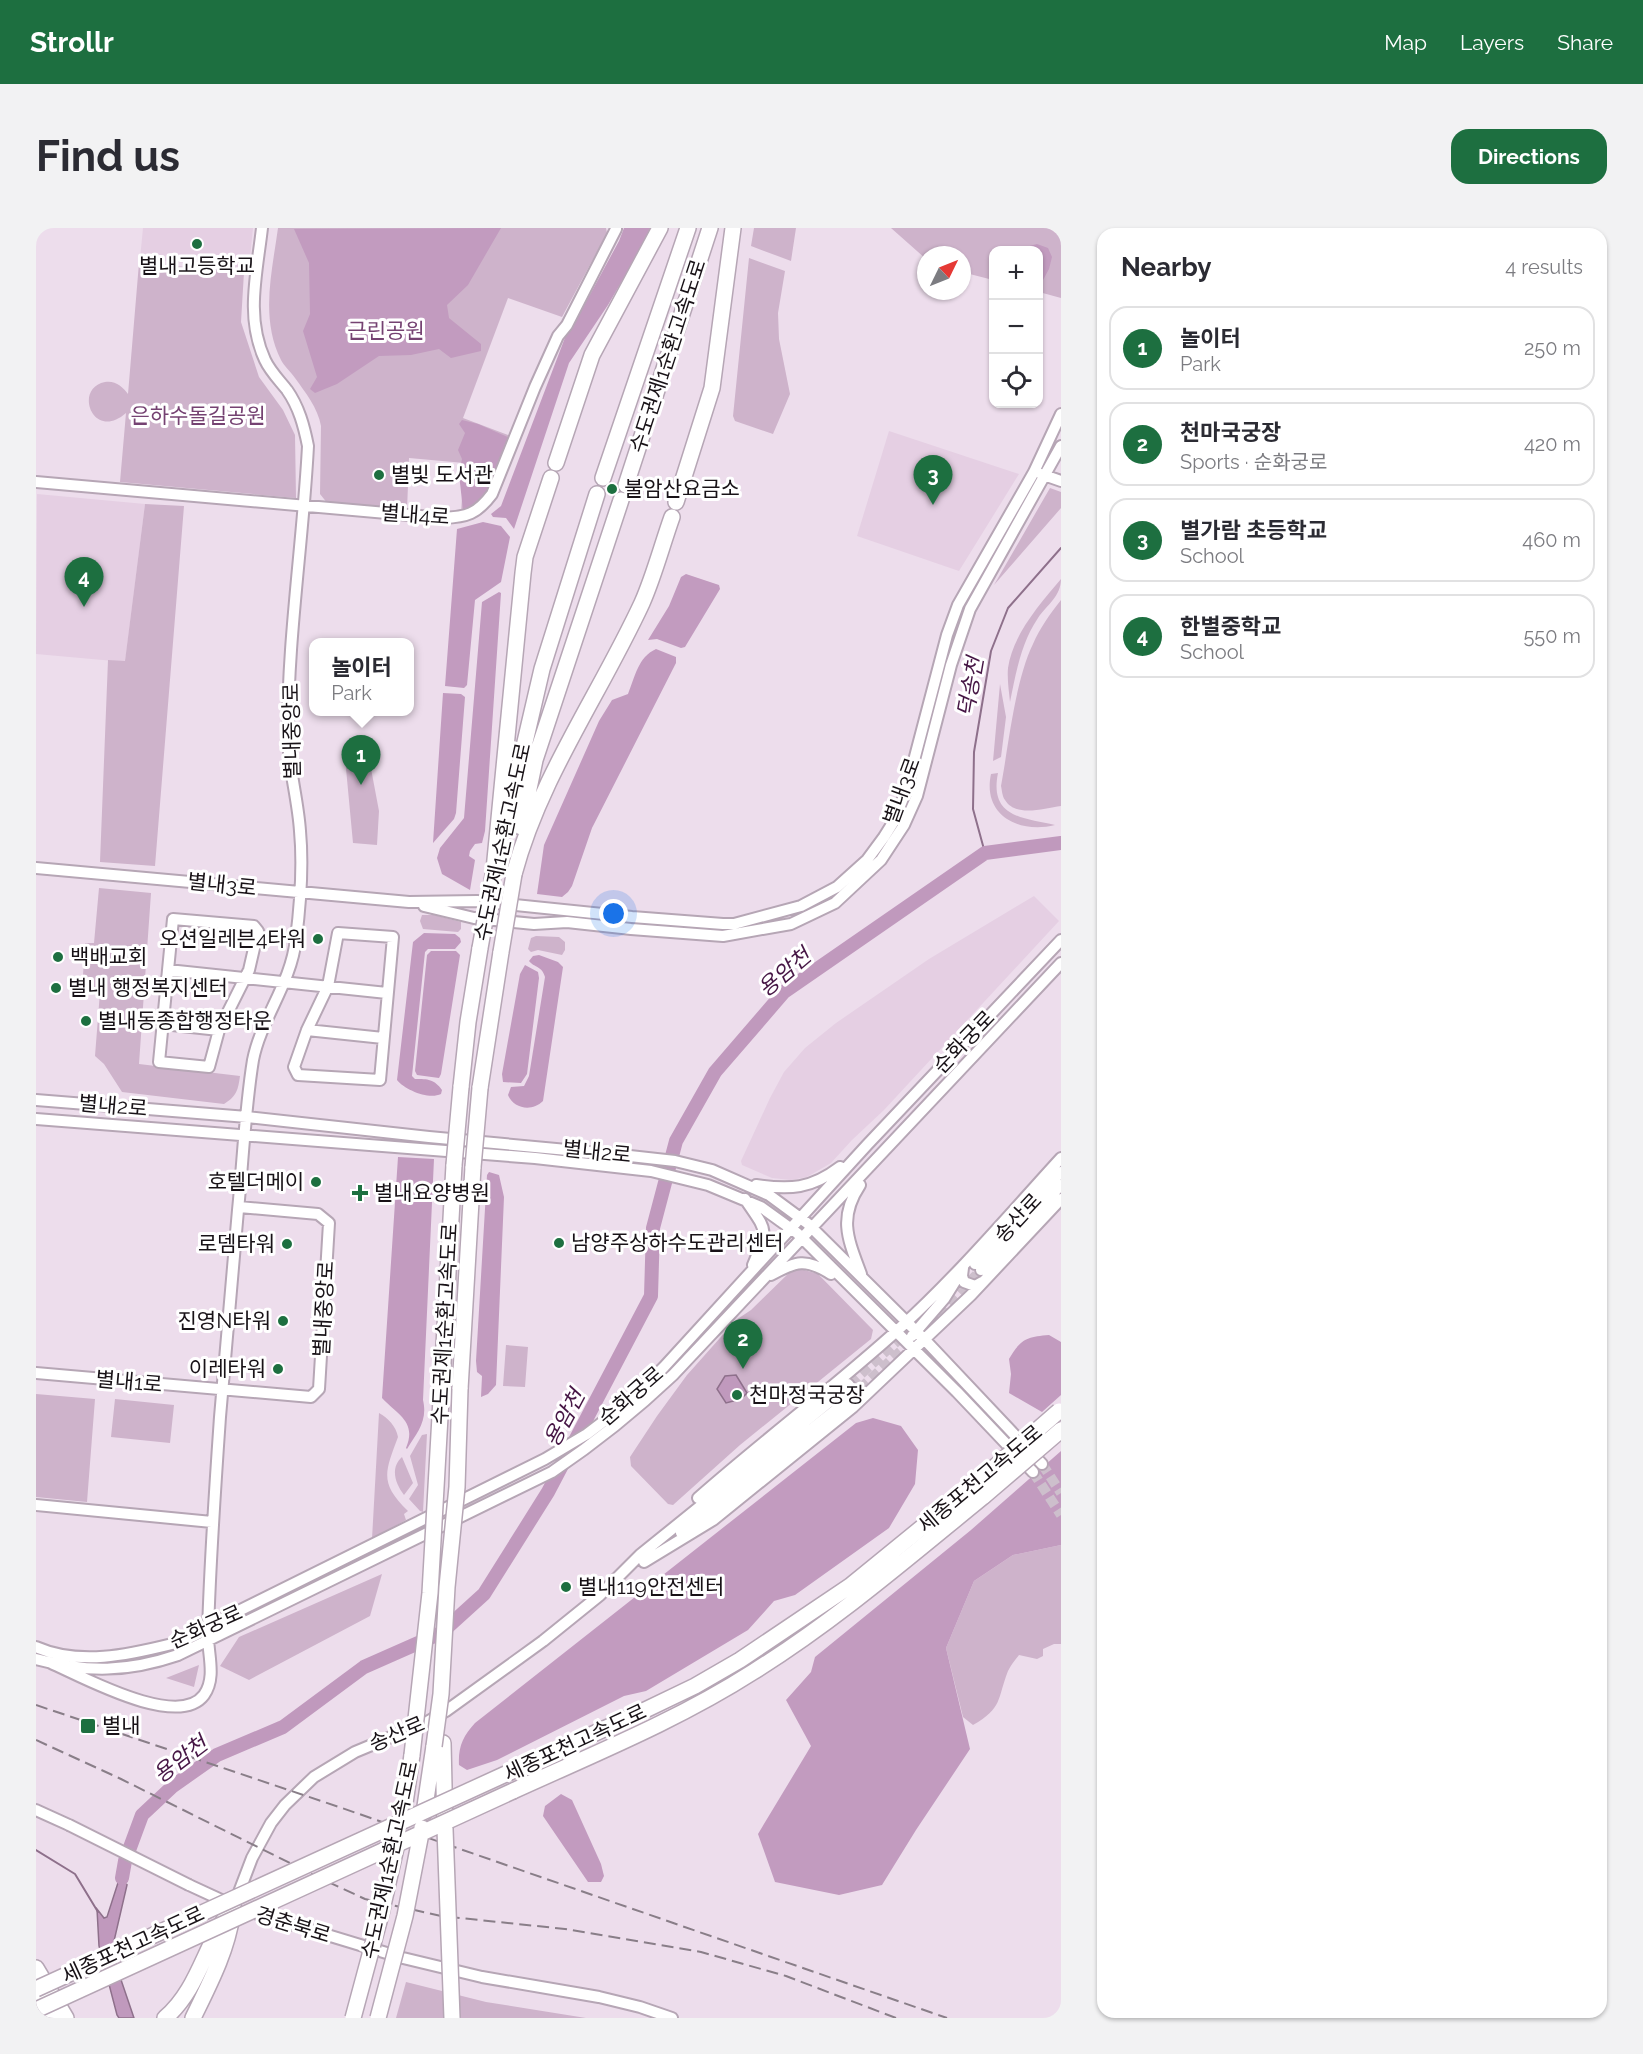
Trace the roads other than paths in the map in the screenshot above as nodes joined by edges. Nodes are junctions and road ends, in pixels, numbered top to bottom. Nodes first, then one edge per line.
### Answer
1 (262, 228) edge
2 (660, 228) edge
3 (688, 228) edge
4 (710, 228) edge
5 (733, 228) edge
6 (616, 229) edge
7 (1061, 414) edge
8 (1061, 446) edge
9 (1034, 472) junction
10 (1046, 476) junction
11 (603, 478) dead end
12 (1061, 481) edge
13 (36, 482) edge
14 (626, 485) dead end
15 (597, 494) dead end
16 (621, 500) dead end
17 (303, 506) junction
18 (36, 868) edge
19 (494, 870) junction
20 (514, 874) junction
21 (299, 893) junction
22 (409, 902) junction
23 (1061, 940) edge
24 (1061, 963) edge
25 (168, 970) junction
26 (246, 979) junction
27 (285, 982) junction
28 (328, 986) junction
29 (387, 993) junction
30 (163, 1024) junction
31 (219, 1030) junction
32 (307, 1030) junction
33 (383, 1038) junction
34 (36, 1100) edge
35 (247, 1117) junction
36 (36, 1119) edge
37 (244, 1135) junction
38 (861, 1150) junction
39 (1061, 1158) edge
40 (875, 1161) junction
41 (1061, 1172) edge
42 (744, 1183) junction
43 (1061, 1185) edge
44 (745, 1199) junction
45 (1061, 1199) edge
46 (239, 1207) junction
47 (800, 1218) junction
48 (791, 1228) junction
49 (812, 1228) junction
50 (802, 1238) junction
51 (974, 1269) junction
52 (749, 1274) junction
53 (862, 1277) junction
54 (760, 1281) junction
55 (849, 1285) junction
56 (906, 1322) junction
57 (916, 1331) junction
58 (895, 1332) junction
59 (925, 1340) junction
60 (910, 1346) junction
61 (36, 1373) edge
62 (222, 1389) junction
63 (843, 1397) junction
64 (1060, 1411) edge
65 (1061, 1431) edge
66 (1042, 1464) tunnel mouth
67 (1033, 1472) tunnel mouth
68 (979, 1491) junction
69 (36, 1505) edge
70 (212, 1522) junction
71 (642, 1559) junction
72 (208, 1628) junction
73 (207, 1641) junction
74 (36, 1647) edge
75 (36, 1659) edge
76 (51, 1663) junction
77 (438, 1744) junction
78 (36, 1810) edge
79 (233, 1906) junction
80 (36, 1968) edge
81 (36, 1991) edge
82 (36, 2004) edge
83 (36, 2010) edge
84 (49, 2018) edge
85 (66, 2018) edge
86 (165, 2018) edge
87 (193, 2018) edge
88 (353, 2018) edge
89 (378, 2018) edge
90 (452, 2018) edge
91 (672, 2018) edge

1 - 17 street, 별내중앙로
2 - 19 highway
3 - 11 highway, 수도권제1순환고속도로
4 - 14 highway, 수도권제1순환고속도로
5 - 20 highway
6 - 17 street, 별내4로
7 - 9 street, 별내3로
8 - 10 street, 별내3로
9 - 10 street
9 - 22 street, 별내3로
10 - 12 street
10 - 22 street, 별내3로
13 - 17 street, 별내4로
15 - 19 highway, 수도권제1순환고속도로
16 - 20 highway, 수도권제1순환고속도로
17 - 21 street, 별내중앙로
18 - 21 street, 별내3로
19 - 88 highway, 수도권제1순환고속도로, bridge
20 - 77 highway, 수도권제1순환고속도로, bridge
21 - 22 street, 별내3로
21 - 27 street, 별내중앙로
23 - 38 street, 순화궁로
24 - 40 street, 순화궁로
25 - 26 street
25 - 26 street
25 - 30 street
26 - 27 street
26 - 31 street
27 - 28 street
27 - 35 street, 별내중앙로
28 - 29 street
28 - 29 street
28 - 32 street
29 - 33 street
30 - 31 street
30 - 31 street
32 - 33 street
32 - 33 street
34 - 35 street, 별내2로
35 - 37 street, 별내중앙로
35 - 42 street, 별내2로
36 - 37 street, 별내2로
37 - 44 street, 별내2로
37 - 46 street, 별내중앙로
38 - 42 street
38 - 47 street, 순화궁로
39 - 51 street
40 - 49 street, 순화궁로
40 - 53 street
41 - 51 street, 송산로
42 - 47 street, 별내2로
43 - 51 street, 송산로
44 - 48 street, 별내2로
44 - 52 street
45 - 51 street
46 - 62 street, 별내중앙로
46 - 62 street, 별내중앙로
47 - 48 street, 순화궁로
47 - 49 street, 별내2로
48 - 50 street, 별내2로
48 - 52 street, 순화궁로
49 - 50 street, 순화궁로
49 - 53 street, 별내2로
50 - 54 street, 순화궁로
50 - 55 street, 별내2로
51 - 56 street
51 - 57 street
51 - 59 street
52 - 72 street, 순화궁로
53 - 56 street, 별내2로
54 - 55 street
54 - 73 street, 순화궁로
55 - 58 street, 별내2로
56 - 57 street, 별내2로
56 - 58 street
57 - 59 street, 별내2로
57 - 60 street
58 - 60 street, 별내2로
58 - 63 street
59 - 60 street
59 - 66 street, 별내2로
60 - 63 street
60 - 67 street, 별내2로
61 - 62 street, 별내1로
62 - 70 street, 별내중앙로
63 - 71 street
63 - 71 street
64 - 68 highway, 세종포천고속도로, bridge
65 - 68 highway, 세종포천고속도로, bridge
68 - 81 highway, 세종포천고속도로, bridge
68 - 83 highway, 세종포천고속도로, bridge
69 - 70 street
70 - 72 street, 별내중앙로
71 - 79 street, 송산로
72 - 73 street, 별내중앙로
72 - 74 street, 순화궁로
73 - 76 street, 순화궁로
73 - 76 street, 별내중앙로
75 - 76 street, 순화궁로
77 - 89 highway, 수도권제1순환고속도로, bridge
77 - 90 highway, bridge
78 - 79 street, 경춘북로, bridge
79 - 86 highway
79 - 87 highway
79 - 91 street, 경춘북로
80 - 85 highway
81 - 84 highway
82 - 84 highway

